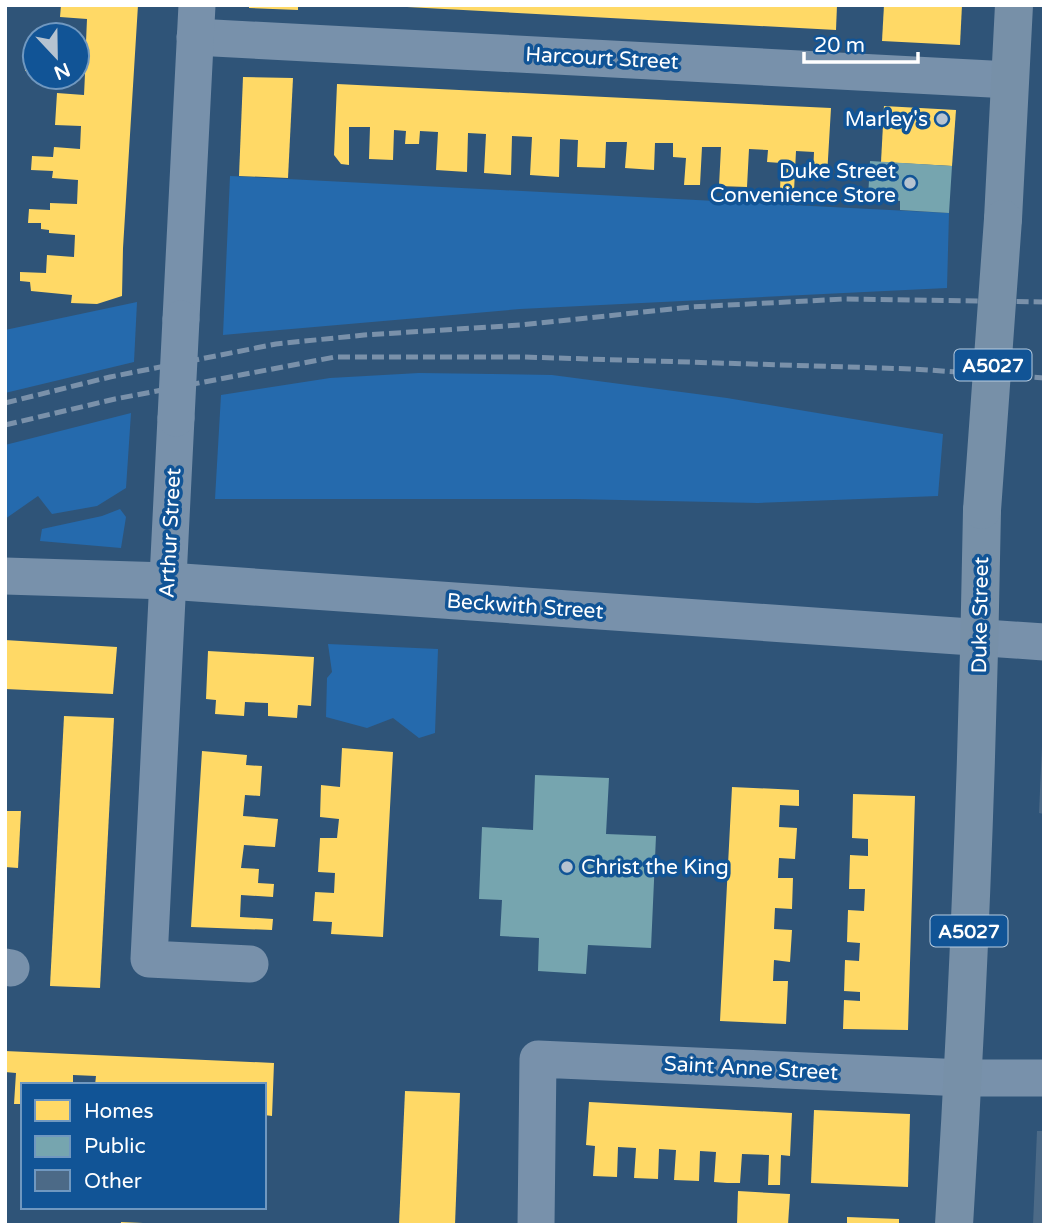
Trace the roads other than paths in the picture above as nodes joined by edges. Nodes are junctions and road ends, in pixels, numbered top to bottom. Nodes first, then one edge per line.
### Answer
1 (1014, 5) edge
2 (196, 21) edge
3 (1010, 80) junction
4 (5, 576) edge
5 (167, 581) junction
6 (980, 638) junction
7 (1044, 642) edge
8 (250, 964) dead end
9 (964, 1077) junction
10 (1044, 1078) edge
11 (536, 1225) edge
12 (954, 1225) edge

1 - 3 main road, Duke Street / A5027
2 - 3 street, Harcourt Street
2 - 5 street, Arthur Street, bridge
3 - 6 main road, Duke Street / A5027, bridge
4 - 5 street, Beckwith Street
5 - 6 street, Beckwith Street
5 - 8 street, Arthur Street
6 - 7 street, Beckwith Street
6 - 9 main road, Duke Street / A5027
9 - 10 street, Saint Anne Street
9 - 11 street, Saint Anne Street
9 - 12 main road, Duke Street / A5027

